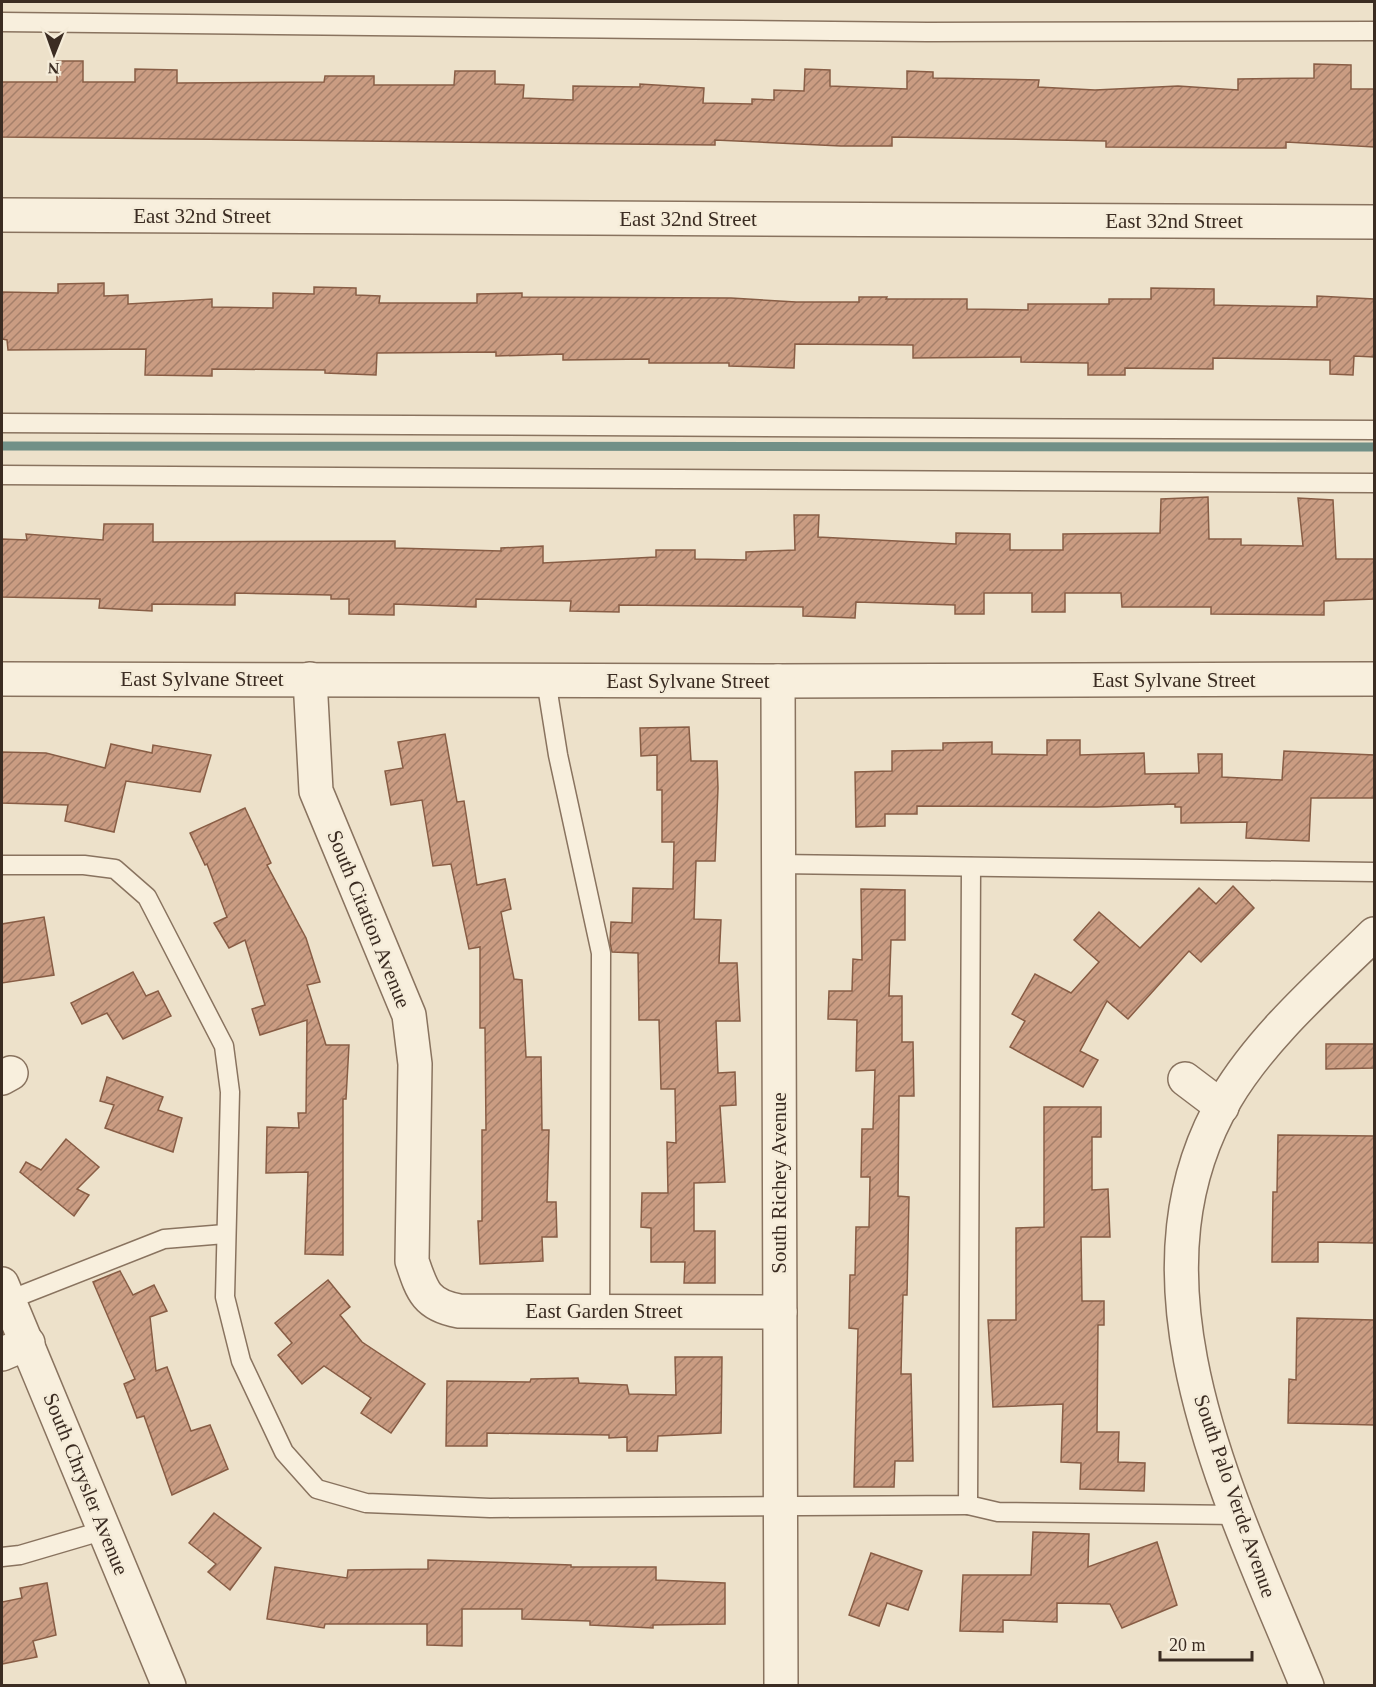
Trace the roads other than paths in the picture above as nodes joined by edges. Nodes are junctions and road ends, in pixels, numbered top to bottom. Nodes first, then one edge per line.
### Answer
1 (2, 22) edge
2 (1374, 32) edge
3 (2, 215) edge
4 (1374, 222) edge
5 (2, 423) edge
6 (1374, 430) edge
7 (2, 475) edge
8 (1374, 483) edge
9 (2, 679) edge
10 (310, 679) junction
11 (1374, 679) edge
12 (546, 680) junction
13 (778, 681) junction
14 (2, 864) edge
15 (778, 864) junction
16 (971, 867) junction
17 (1374, 872) edge
18 (1374, 934) edge
19 (1185, 1079) dead end
20 (1222, 1107) junction
21 (225, 1234) junction
22 (5, 1292) edge
23 (431, 1301) joint
24 (600, 1310) junction
25 (780, 1312) junction
26 (15, 1349) edge
27 (968, 1505) junction
28 (781, 1506) junction
29 (1238, 1515) junction
30 (105, 1530) junction
31 (2, 1557) edge
32 (169, 1686) edge
33 (782, 1686) edge
34 (1307, 1686) edge

1 - 2 lane
3 - 4 street, East 32nd Street
5 - 6 lane
7 - 8 lane
9 - 10 street, East Sylvane Street
10 - 12 street, East Sylvane Street
10 - 23 street, South Citation Avenue
11 - 13 street, East Sylvane Street
12 - 13 street, East Sylvane Street
12 - 24 lane
13 - 15 street, South Richey Avenue
14 - 21 lane
15 - 16 lane
15 - 25 street, South Richey Avenue
16 - 17 lane
16 - 27 lane
18 - 20 street, South Palo Verde Avenue
19 - 20 street
20 - 29 street, South Palo Verde Avenue
21 - 22 lane
21 - 28 lane
22 - 26 street, South Chrysler Avenue
23 - 24 street, East Garden Street
24 - 25 street, East Garden Street
25 - 28 street, South Richey Avenue
26 - 30 street, South Chrysler Avenue
27 - 28 lane
27 - 29 lane
28 - 33 street, South Richey Avenue
29 - 34 street, South Palo Verde Avenue
30 - 31 lane
30 - 32 street, South Chrysler Avenue

